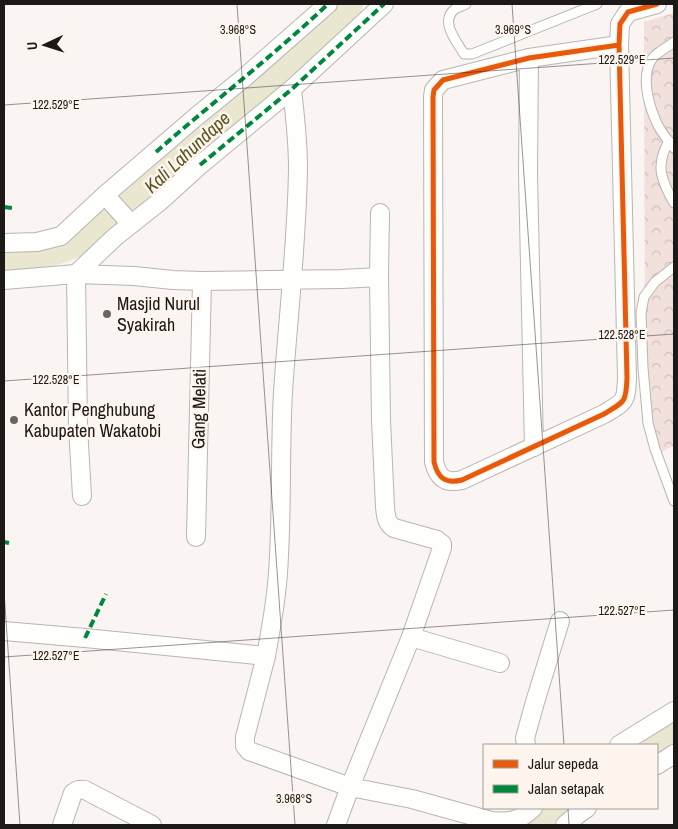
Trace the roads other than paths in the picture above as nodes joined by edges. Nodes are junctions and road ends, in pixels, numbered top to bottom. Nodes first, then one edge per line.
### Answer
1 (328, 4) edge
2 (384, 4) edge
3 (466, 4) edge
4 (598, 4) edge
5 (657, 4) edge
6 (674, 42) edge
7 (619, 45) junction
8 (529, 58) junction
9 (292, 89) junction
10 (672, 145) edge
11 (106, 197) junction
12 (674, 203) edge
13 (380, 213) dead end
14 (129, 222) junction
15 (4, 243) edge
16 (94, 257) junction
17 (674, 267) edge
18 (76, 274) junction
19 (104, 275) junction
20 (380, 277) junction
21 (293, 279) junction
22 (4, 280) edge
23 (202, 281) junction
24 (534, 447) junction
25 (82, 496) dead end
26 (674, 501) edge
27 (196, 537) dead end
28 (560, 622) dead end
29 (4, 631) edge
30 (411, 637) junction
31 (266, 656) junction
32 (500, 663) dead end
33 (674, 710) edge
34 (526, 744) edge
35 (621, 744) edge
36 (674, 754) edge
37 (658, 764) edge
38 (350, 787) junction
39 (532, 809) edge
40 (586, 809) edge
41 (62, 825) edge
42 (152, 825) edge
43 (336, 825) edge
44 (565, 825) edge

1 - 11 street
2 - 9 street
3 - 4 lane
5 - 7 street
6 - 10 lane
7 - 8 street
7 - 24 street
8 - 24 street
8 - 24 street
9 - 14 street
9 - 21 street
10 - 12 lane
11 - 14 street
11 - 15 street
13 - 20 street
14 - 16 street
16 - 18 street
16 - 19 street
17 - 26 lane
18 - 19 street
18 - 22 street
18 - 25 street
19 - 23 street
20 - 21 street
20 - 30 street
21 - 23 street
21 - 31 street
23 - 27 street, Gang Melati
28 - 34 street
29 - 31 street
30 - 32 street
30 - 38 street
31 - 38 street
33 - 35 street
36 - 37 street
38 - 39 street
38 - 43 street
40 - 44 street
41 - 42 street

